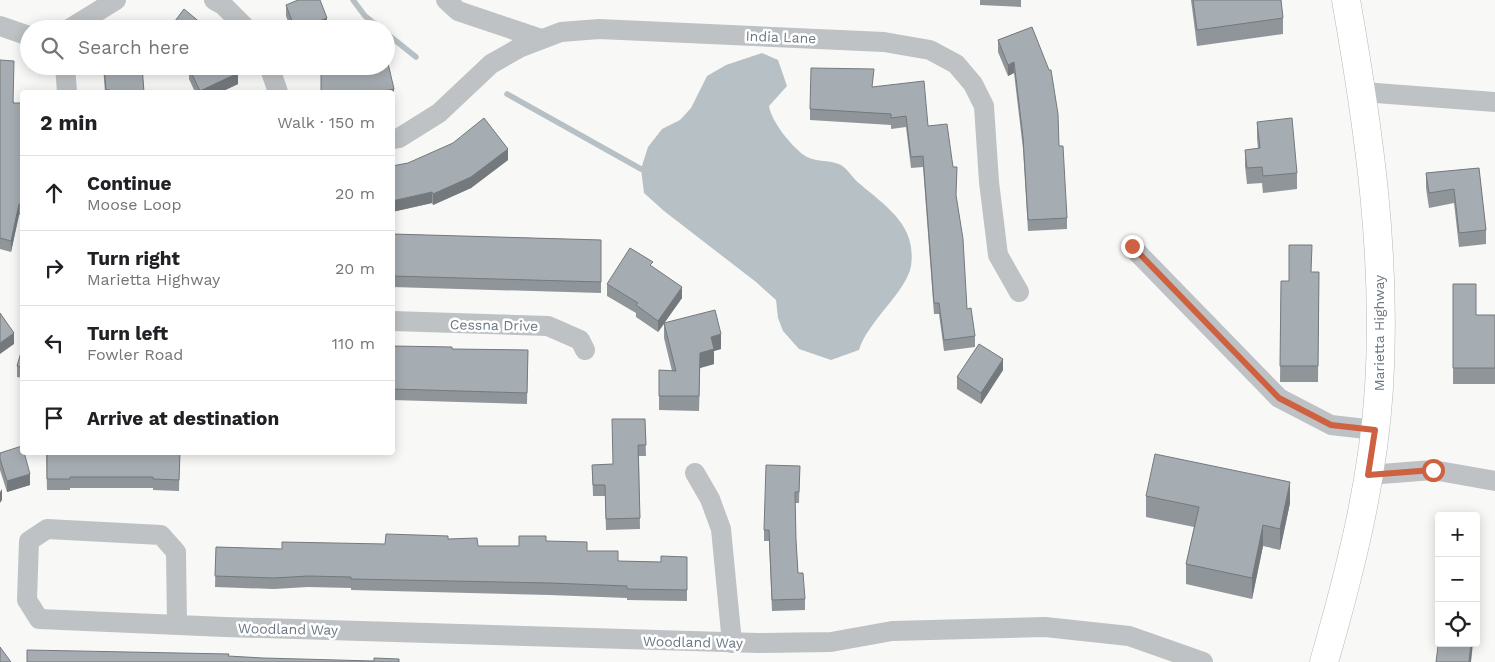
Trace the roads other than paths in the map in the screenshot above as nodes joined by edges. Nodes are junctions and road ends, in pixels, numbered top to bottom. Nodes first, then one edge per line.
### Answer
1 (116, 0) edge
2 (214, 0) edge
3 (446, 0) edge
4 (1346, 0) edge
5 (84, 20) edge
6 (238, 20) edge
7 (0, 26) edge
8 (20, 33) edge
9 (541, 39) junction
10 (66, 75) edge
11 (272, 75) edge
12 (67, 90) edge
13 (277, 90) edge
14 (1363, 92) junction
15 (1495, 102) edge
16 (395, 139) edge
17 (1132, 246) dead end
18 (1019, 292) dead end
19 (395, 321) edge
20 (585, 350) dead end
21 (1375, 430) junction
22 (696, 473) dead end
23 (1368, 475) junction
24 (1495, 481) edge
25 (177, 625) junction
26 (732, 643) junction
27 (1203, 662) edge
28 (1324, 662) edge

1 - 5 street
2 - 6 street
3 - 9 street
4 - 14 main road, Marietta Highway
7 - 8 street
9 - 16 street, India Lane
9 - 18 street, India Lane
10 - 12 street
11 - 13 street
14 - 15 street
14 - 21 main road, Marietta Highway
17 - 21 street
19 - 20 street, Cessna Drive
21 - 23 main road, Marietta Highway
22 - 26 street
23 - 24 street
23 - 28 main road, Marietta Highway
25 - 25 street, Woodland Way
25 - 26 street, Woodland Way
26 - 27 street, Woodland Way

